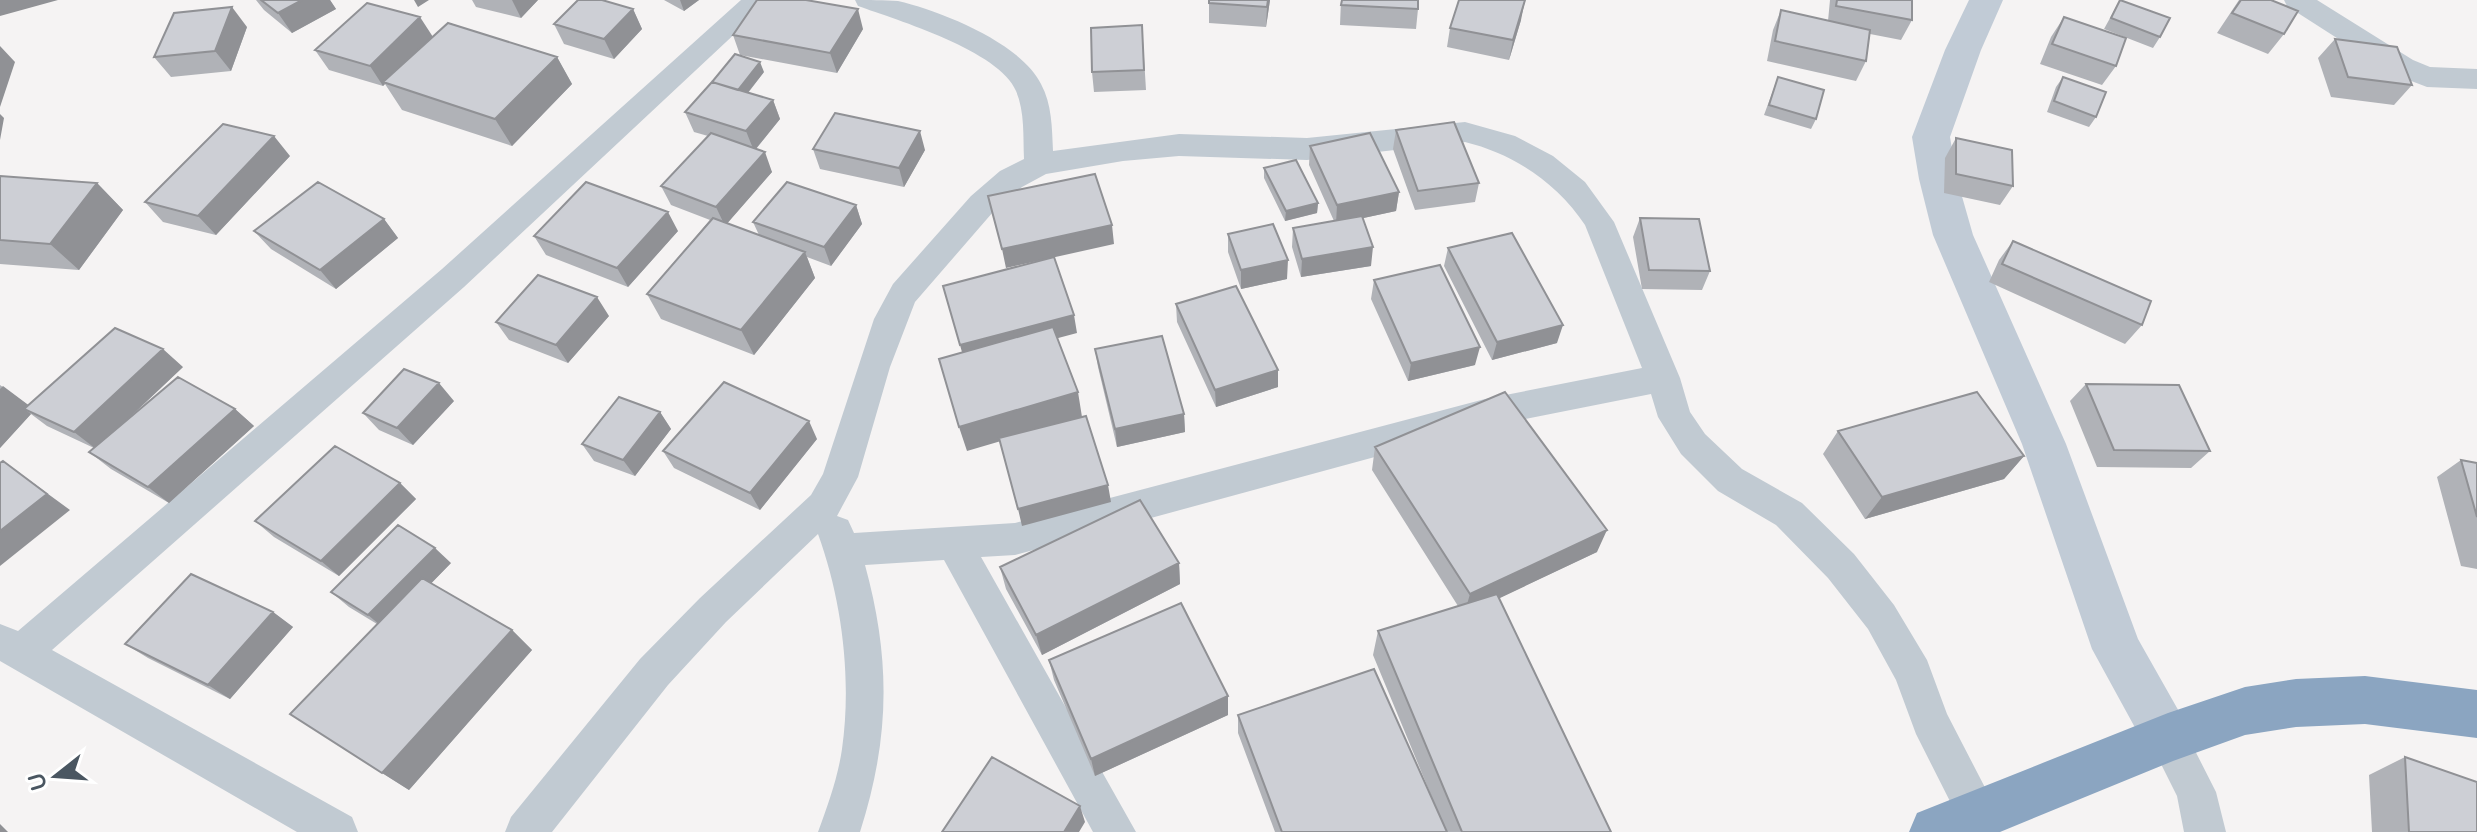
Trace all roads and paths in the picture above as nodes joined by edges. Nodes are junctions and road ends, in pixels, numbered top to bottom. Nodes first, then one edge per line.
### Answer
1 (758, 0) edge
2 (868, 0) edge
3 (1986, 0) edge
4 (2297, 0) edge
5 (2477, 79) edge
6 (1039, 164) junction
7 (1663, 378) junction
8 (824, 506) junction
9 (954, 543) junction
10 (844, 550) junction
11 (10, 647) edge
12 (2477, 714) edge
13 (2168, 738) junction
14 (1958, 824) edge
15 (337, 832) edge
16 (526, 832) edge
17 (839, 832) edge
18 (1115, 832) edge
19 (2205, 832) edge

1 - 11 street
2 - 6 street
3 - 13 main road
4 - 5 street
6 - 7 street
6 - 8 street
7 - 9 street
7 - 14 street
8 - 10 street
8 - 16 street
9 - 10 street
9 - 18 street
10 - 17 street
11 - 15 street
12 - 13 highway
13 - 14 highway
13 - 19 street

